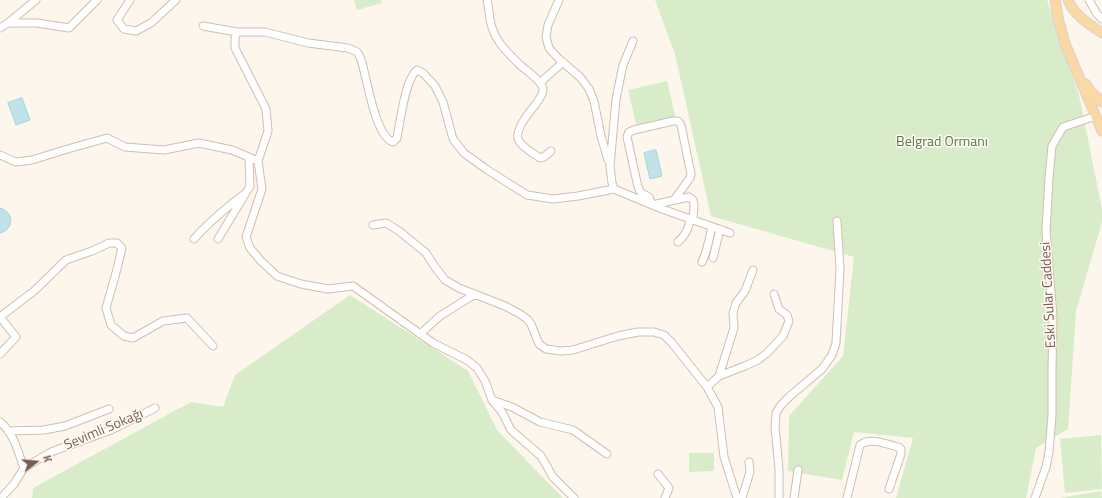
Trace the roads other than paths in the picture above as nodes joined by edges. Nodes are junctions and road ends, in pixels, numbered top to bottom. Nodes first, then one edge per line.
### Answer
1 (36, 0) edge
2 (97, 0) edge
3 (130, 0) edge
4 (176, 0) edge
5 (487, 0) edge
6 (559, 0) edge
7 (1055, 0) edge
8 (1068, 0) edge
9 (1089, 0) edge
10 (1102, 19) edge
11 (8, 23) junction
12 (203, 26) dead end
13 (0, 28) edge
14 (237, 32) junction
15 (1102, 33) edge
16 (633, 41) dead end
17 (563, 62) junction
18 (1079, 78) junction
19 (541, 82) junction
20 (1102, 102) edge
21 (1096, 116) junction
22 (1102, 131) edge
23 (551, 151) dead end
24 (0, 155) edge
25 (249, 157) junction
26 (258, 161) junction
27 (610, 166) junction
28 (614, 189) junction
29 (246, 193) junction
30 (674, 200) junction
31 (652, 205) junction
32 (691, 220) junction
33 (837, 222) dead end
34 (373, 225) dead end
35 (712, 227) junction
36 (720, 229) junction
37 (730, 233) dead end
38 (194, 239) dead end
39 (218, 239) dead end
40 (678, 242) dead end
41 (713, 258) dead end
42 (702, 262) dead end
43 (753, 270) dead end
44 (475, 294) junction
45 (774, 294) dead end
46 (0, 317) edge
47 (420, 334) junction
48 (213, 346) dead end
49 (0, 354) edge
50 (719, 376) junction
51 (707, 387) junction
52 (492, 400) junction
53 (155, 408) dead end
54 (109, 409) dead end
55 (0, 422) edge
56 (8, 431) junction
57 (607, 454) dead end
58 (749, 462) dead end
59 (24, 468) junction
60 (798, 470) dead end
61 (658, 474) dead end
62 (889, 489) dead end
63 (1, 498) edge
64 (574, 498) edge
65 (665, 498) edge
66 (736, 498) edge
67 (742, 498) edge
68 (779, 498) edge
69 (794, 498) edge
70 (847, 498) edge
71 (1035, 498) edge

1 - 11 street
2 - 11 street
3 - 4 street
5 - 19 street
6 - 17 street
7 - 18 main road
8 - 15 main road
9 - 10 street
11 - 13 street
12 - 14 street
14 - 26 street
14 - 28 street
16 - 27 street
17 - 19 street
17 - 27 street
18 - 20 main road
18 - 21 main road
19 - 23 street
21 - 22 main road
21 - 71 street, Eski Sular Caddesi
24 - 25 street
25 - 26 street
25 - 29 street
26 - 47 street
27 - 28 street
28 - 31 street
29 - 38 street
29 - 39 street
30 - 31 street
30 - 31 street
30 - 32 street
31 - 32 street
32 - 35 street
32 - 40 street
33 - 68 street
34 - 44 street
35 - 36 street
35 - 42 street
36 - 37 street
36 - 41 street
43 - 50 street
44 - 47 street
44 - 51 street
45 - 50 street
46 - 48 street
46 - 49 street
47 - 52 street
50 - 51 street
51 - 66 street
52 - 57 street
52 - 64 street
53 - 59 street, Sevimli Sokağı
54 - 56 street
55 - 56 street
56 - 59 street
58 - 67 street
59 - 63 street, Sevimli Sokağı
60 - 69 street
61 - 65 street
62 - 70 street

